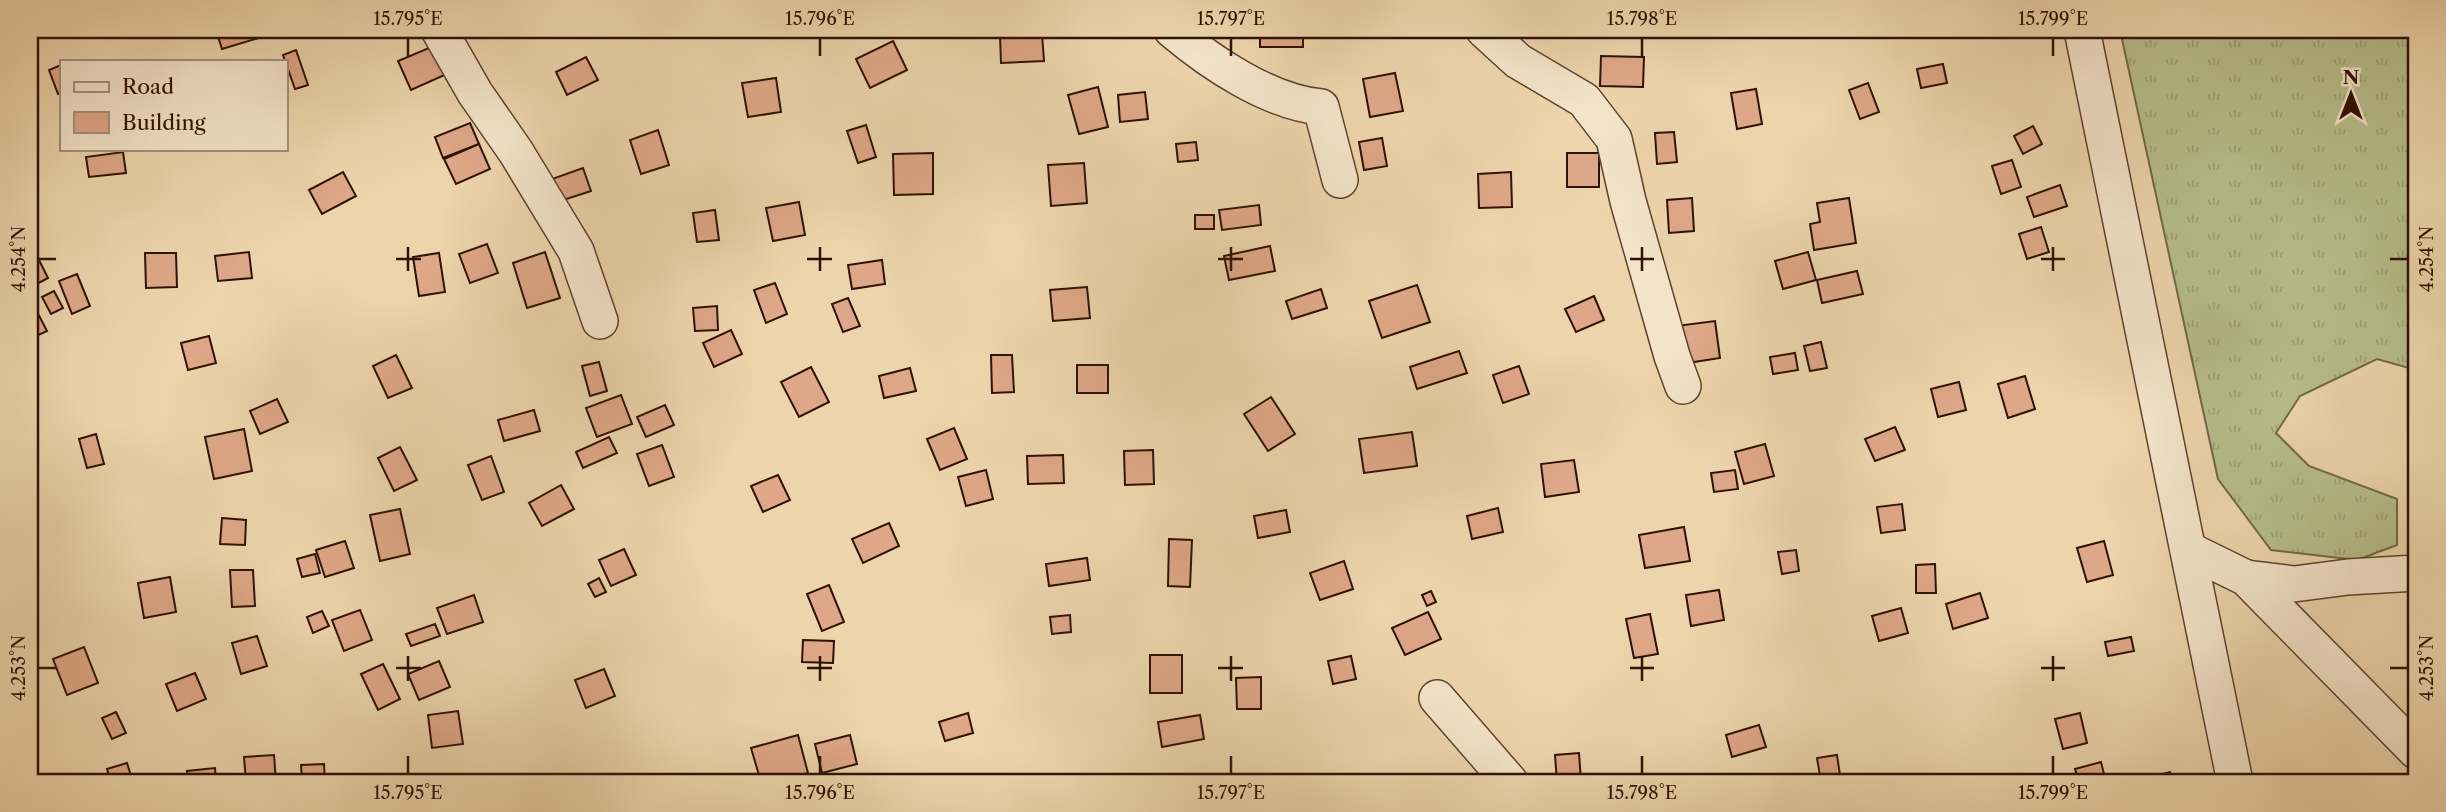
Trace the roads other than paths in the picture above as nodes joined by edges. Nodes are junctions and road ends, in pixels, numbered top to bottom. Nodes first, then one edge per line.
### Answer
1 (439, 30) edge
2 (1172, 30) edge
3 (1484, 30) edge
4 (2082, 30) edge
5 (1340, 180) dead end
6 (600, 321) dead end
7 (1683, 386) dead end
8 (2189, 550) junction
9 (2416, 573) edge
10 (2246, 578) junction
11 (1437, 698) dead end
12 (2416, 751) edge
13 (1510, 782) edge
14 (2235, 782) edge

1 - 6 street
2 - 5 street
3 - 7 street
4 - 8 street
8 - 10 street
8 - 14 street
9 - 10 street
10 - 12 street
11 - 13 street

